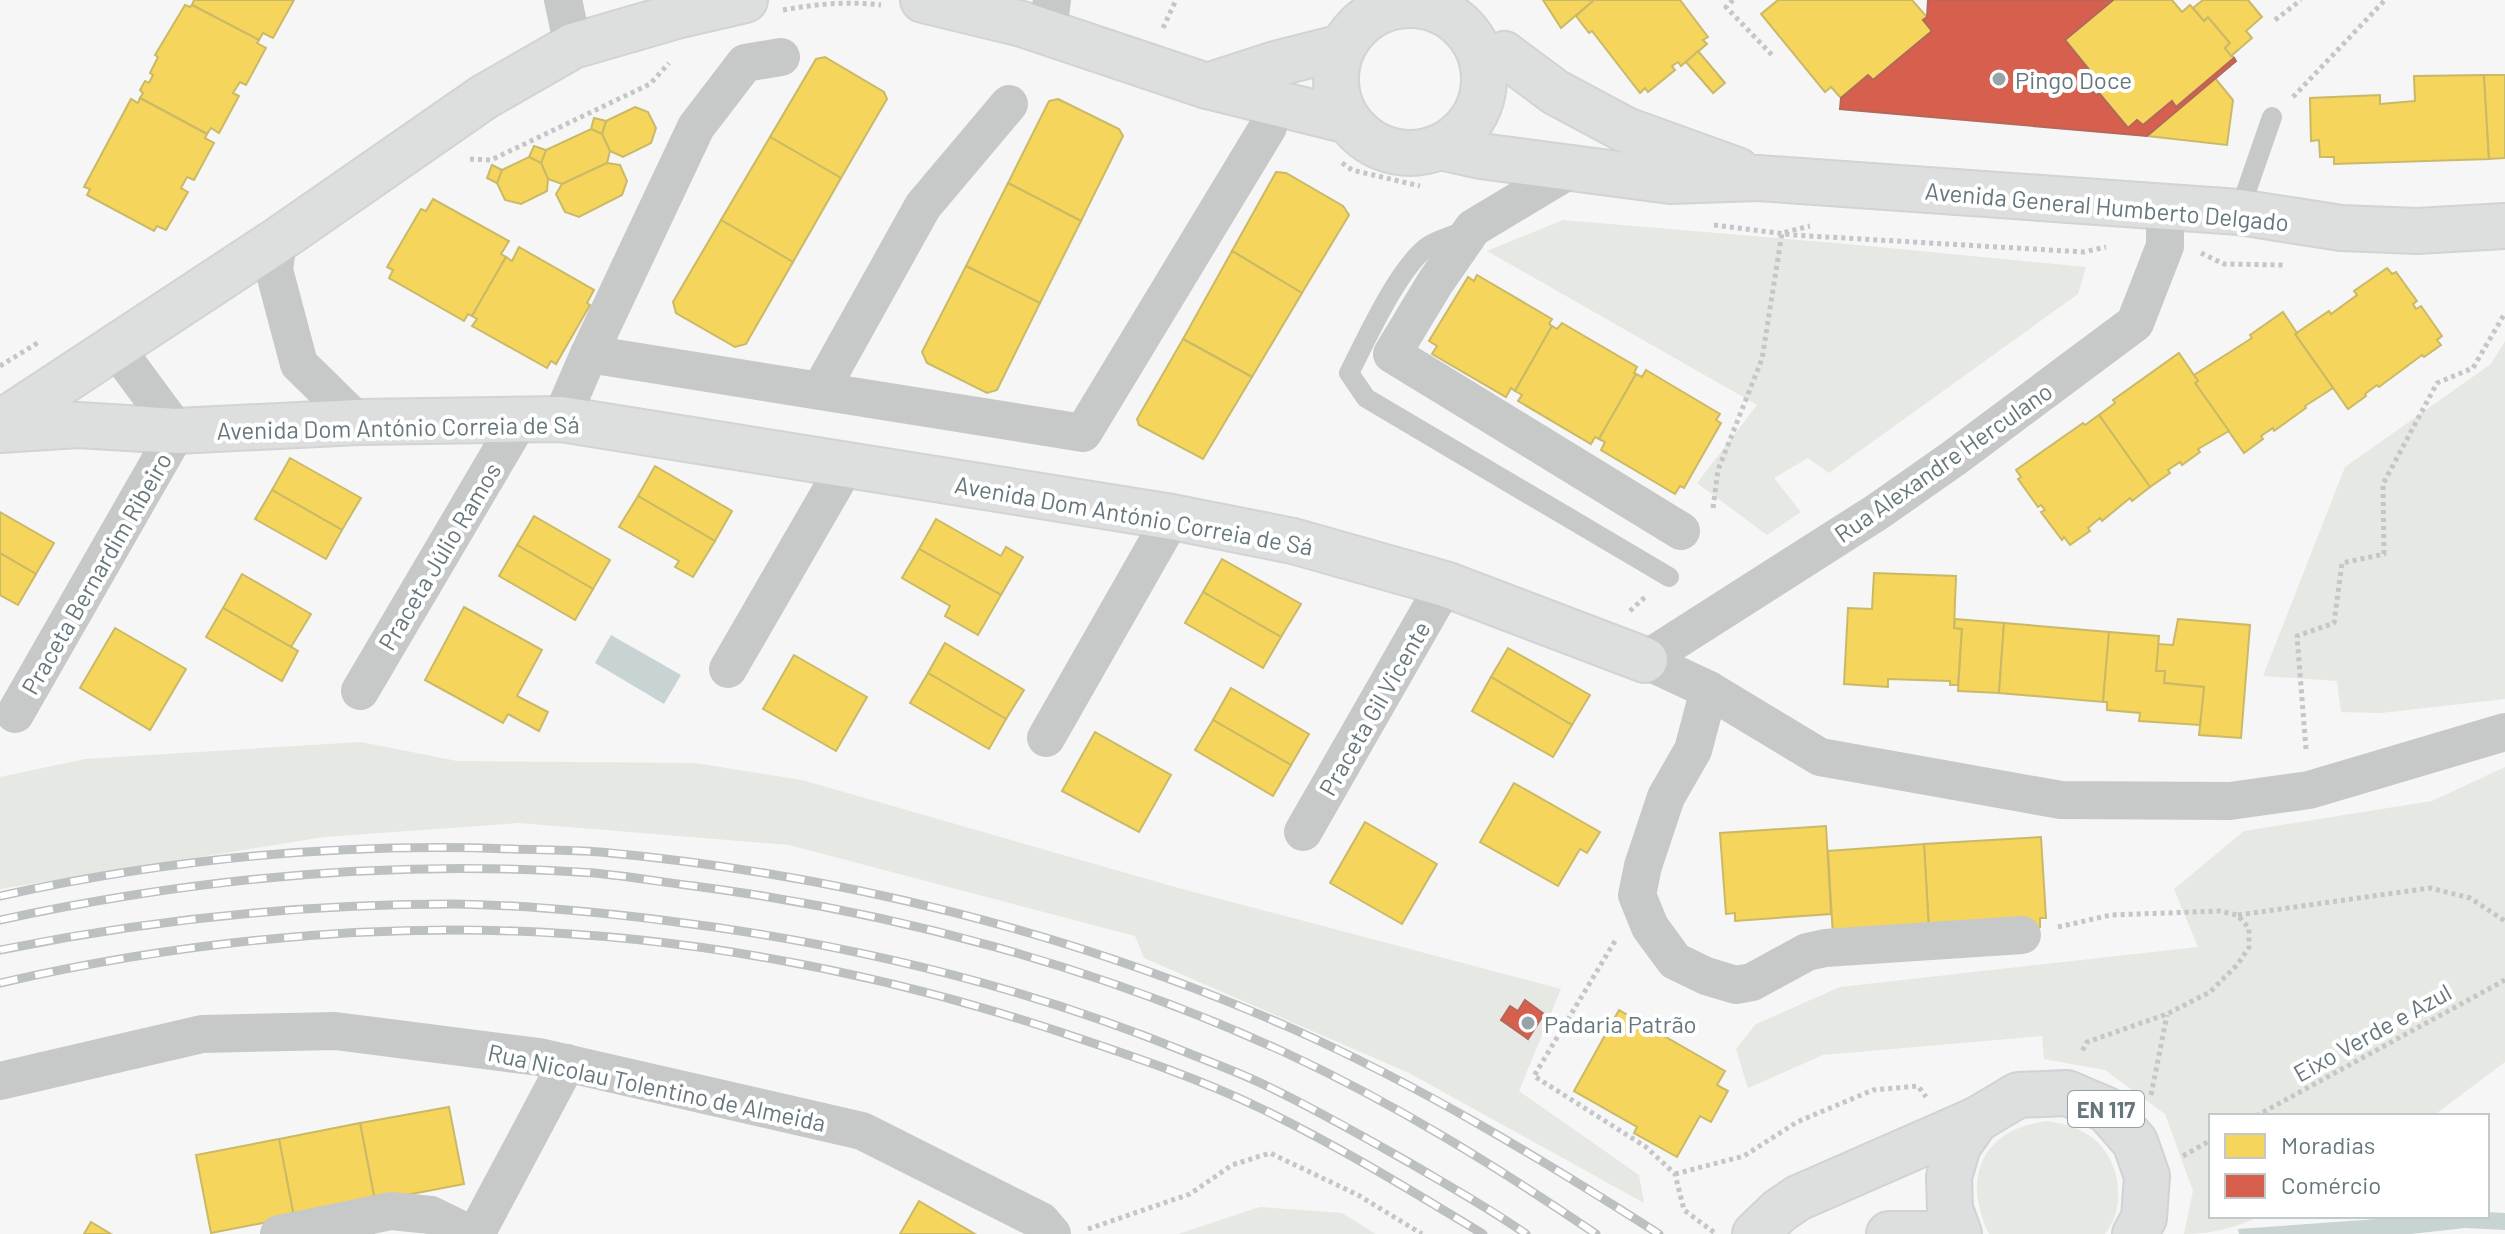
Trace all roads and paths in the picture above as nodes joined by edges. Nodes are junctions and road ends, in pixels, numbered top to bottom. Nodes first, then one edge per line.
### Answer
1 (563, 0) edge
2 (1345, 0) edge
3 (1733, 0) edge
4 (2301, 0) edge
5 (2385, 0) edge
6 (907, 3) edge
7 (759, 6) edge
8 (1446, 9) edge
9 (1050, 16) edge
10 (2275, 20) dead end
11 (573, 46) junction
12 (1342, 47) junction
13 (678, 54) dead end
14 (1772, 55) dead end
15 (781, 57) dead end
16 (1482, 61) junction
17 (1207, 86) junction
18 (1009, 104) dead end
19 (2272, 117) joint
20 (1268, 127) dead end
21 (1344, 141) junction
22 (1441, 147) junction
23 (463, 159) dead end
24 (1573, 168) junction
25 (1758, 178) junction
26 (1841, 184) junction
27 (1421, 186) dead end
28 (2239, 212) junction
29 (1703, 224) dead end
30 (2165, 226) junction
31 (2505, 226) edge
32 (1473, 228) junction
33 (1782, 233) junction
34 (278, 240) junction
35 (2287, 265) dead end
36 (2505, 313) edge
37 (115, 347) junction
38 (589, 354) junction
39 (820, 391) junction
40 (540, 420) junction
41 (358, 422) junction
42 (0, 423) edge
43 (0, 430) edge
44 (177, 431) junction
45 (846, 465) junction
46 (1172, 517) junction
47 (1697, 522) joint
48 (1669, 577) dead end
49 (1445, 584) junction
50 (1645, 660) junction
51 (728, 669) dead end
52 (1709, 690) junction
53 (360, 691) dead end
54 (15, 714) dead end
55 (2505, 732) edge
56 (1046, 738) dead end
57 (2309, 790) junction
58 (1303, 832) dead end
59 (1637, 895) junction
60 (2237, 915) junction
61 (2505, 921) edge
62 (2022, 935) joint
63 (2505, 980) edge
64 (2167, 1014) junction
65 (2080, 1054) dead end
66 (567, 1063) junction
67 (0, 1081) edge
68 (2150, 1098) dead end
69 (1928, 1100) dead end
70 (2260, 1114) edge
71 (1976, 1120) junction
72 (1675, 1174) junction
73 (1102, 1223) dead end
74 (279, 1234) edge
75 (470, 1234) edge
76 (476, 1234) edge
77 (1052, 1234) edge
78 (1422, 1234) edge
79 (1716, 1234) edge
80 (1755, 1234) edge
81 (1889, 1234) edge
82 (1931, 1234) edge
83 (1959, 1234) edge
84 (2135, 1234) edge

1 - 11 street
2 - 12 street
3 - 14 path
4 - 10 path
5 - 19 path
6 - 7 path
6 - 9 street
7 - 11 street
8 - 12 street
8 - 16 street
9 - 17 street
11 - 34 street
12 - 17 street
12 - 21 street
13 - 23 path
15 - 38 street, Praceta Júlio Ramos
16 - 22 street
16 - 25 street, Avenida General Humberto Delgado
17 - 21 street
18 - 39 street
19 - 28 lane
20 - 39 street
21 - 22 street
21 - 27 path
22 - 24 street, Avenida General Humberto Delgado
24 - 25 street, Avenida General Humberto Delgado
24 - 32 street
25 - 26 street, Avenida General Humberto Delgado
26 - 30 street, Avenida General Humberto Delgado
26 - 33 path
28 - 30 street, Avenida General Humberto Delgado
28 - 31 street, Avenida General Humberto Delgado
29 - 33 path
30 - 33 path
30 - 35 path
30 - 50 street, Rua Alexandre Herculano
32 - 47 street
32 - 48 lane
33 - 47 path
34 - 37 street
34 - 41 street
36 - 57 path
37 - 42 street
37 - 44 street
38 - 39 street
38 - 40 street, Praceta Júlio Ramos
40 - 41 street, Avenida Dom António Correia de Sá
40 - 45 street, Avenida Dom António Correia de Sá
40 - 53 street, Praceta Júlio Ramos
41 - 44 street, Avenida Dom António Correia de Sá
43 - 44 street, Avenida Dom António Correia de Sá
44 - 54 street, Praceta Bernardim Ribeiro
45 - 46 street, Avenida Dom António Correia de Sá
45 - 51 street
46 - 49 street, Avenida Dom António Correia de Sá
46 - 56 street
49 - 50 street, Avenida Dom António Correia de Sá
49 - 58 street, Praceta Gil Vicente
50 - 52 street, Avenida Dom António Correia de Sá
52 - 57 street, Avenida Dom António Correia de Sá
52 - 59 street
55 - 57 street, Avenida Dom António Correia de Sá
59 - 62 street
59 - 72 path
60 - 61 path
60 - 62 path
60 - 64 path
63 - 70 path, Eixo Verde e Azul
64 - 65 path
64 - 68 path
66 - 67 street, Rua Nicolau Tolentino de Almeida
66 - 76 street
66 - 77 street, Rua Nicolau Tolentino de Almeida
69 - 72 path
71 - 80 street, EN 117
71 - 83 street, EN 117
71 - 84 street, EN 117
72 - 79 path
73 - 78 path
74 - 75 street
81 - 82 street

